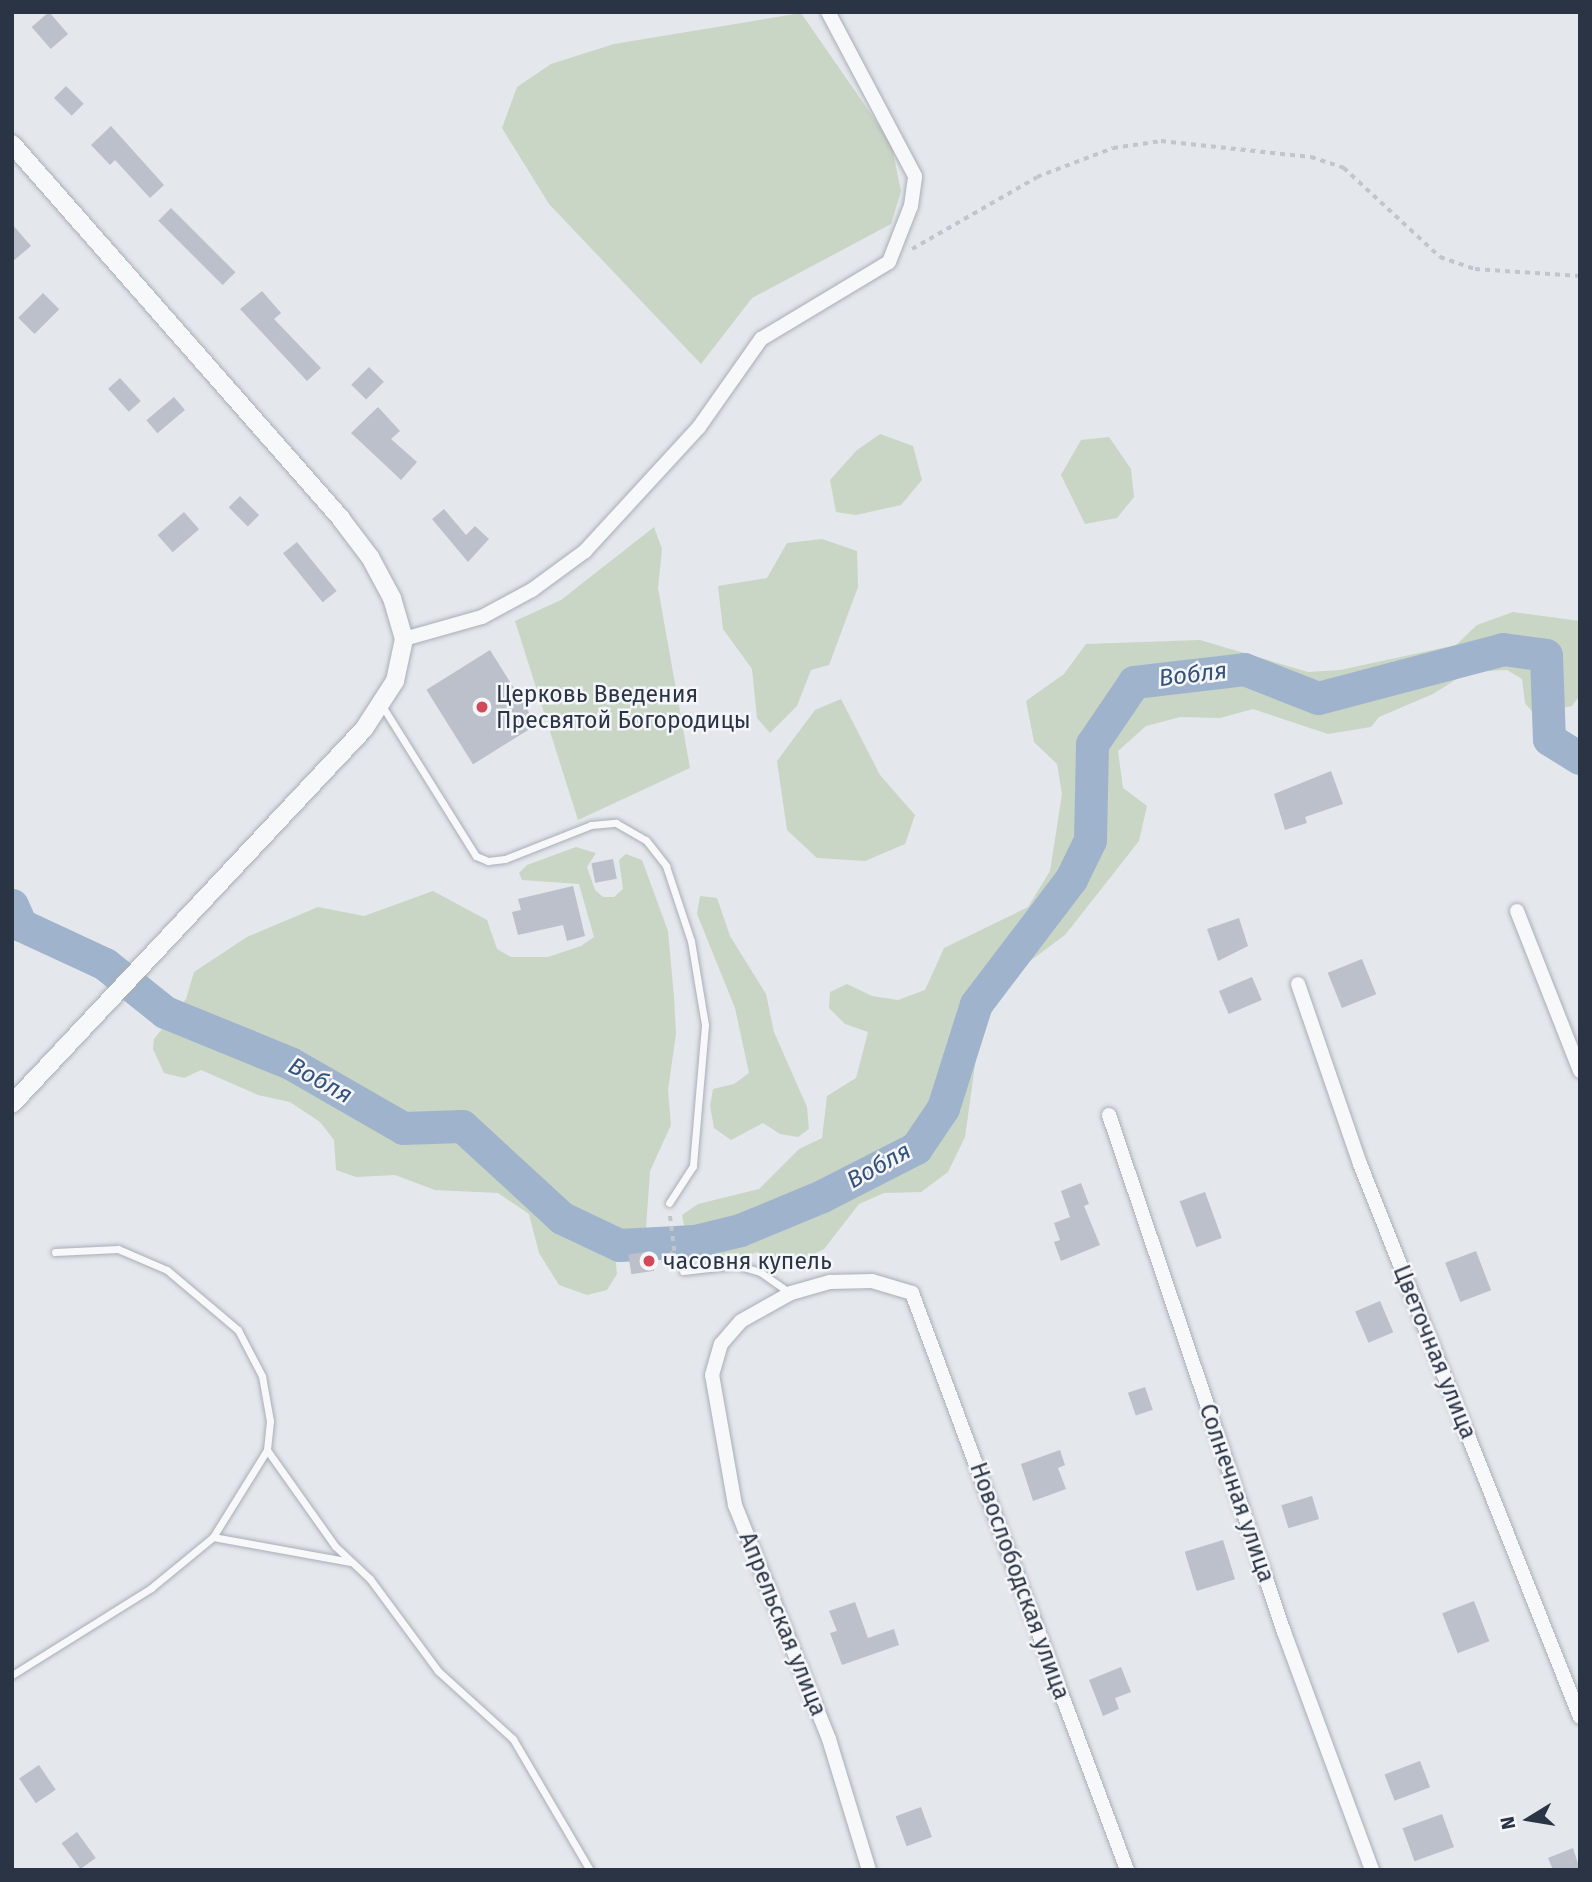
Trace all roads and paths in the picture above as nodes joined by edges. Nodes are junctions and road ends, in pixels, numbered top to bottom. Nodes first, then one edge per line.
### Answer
1 (828, 12) edge
2 (12, 144) edge
3 (889, 262) junction
4 (1580, 276) edge
5 (404, 639) junction
6 (381, 703) junction
7 (1517, 911) dead end
8 (1298, 984) dead end
9 (1580, 1071) edge
10 (12, 1104) edge
11 (1109, 1115) dead end
12 (669, 1203) dead end
13 (669, 1222) dead end
14 (55, 1252) dead end
15 (662, 1263) dead end
16 (682, 1271) dead end
17 (791, 1293) junction
18 (267, 1450) junction
19 (213, 1537) junction
20 (352, 1562) junction
21 (12, 1675) edge
22 (1580, 1717) edge
23 (590, 1870) edge
24 (869, 1870) edge
25 (1127, 1870) edge
26 (1372, 1870) edge

1 - 3 street
2 - 5 street
3 - 4 path
3 - 5 street
5 - 6 street
6 - 10 street
6 - 12 lane
7 - 9 street
8 - 22 street, Цветочная улица
11 - 26 street, Солнечная улица
13 - 15 path
14 - 18 lane
16 - 17 lane
17 - 24 street, Апрельская улица
17 - 25 street, Новослободская улица
18 - 19 lane
18 - 20 lane
19 - 20 lane
19 - 21 lane
20 - 23 lane

